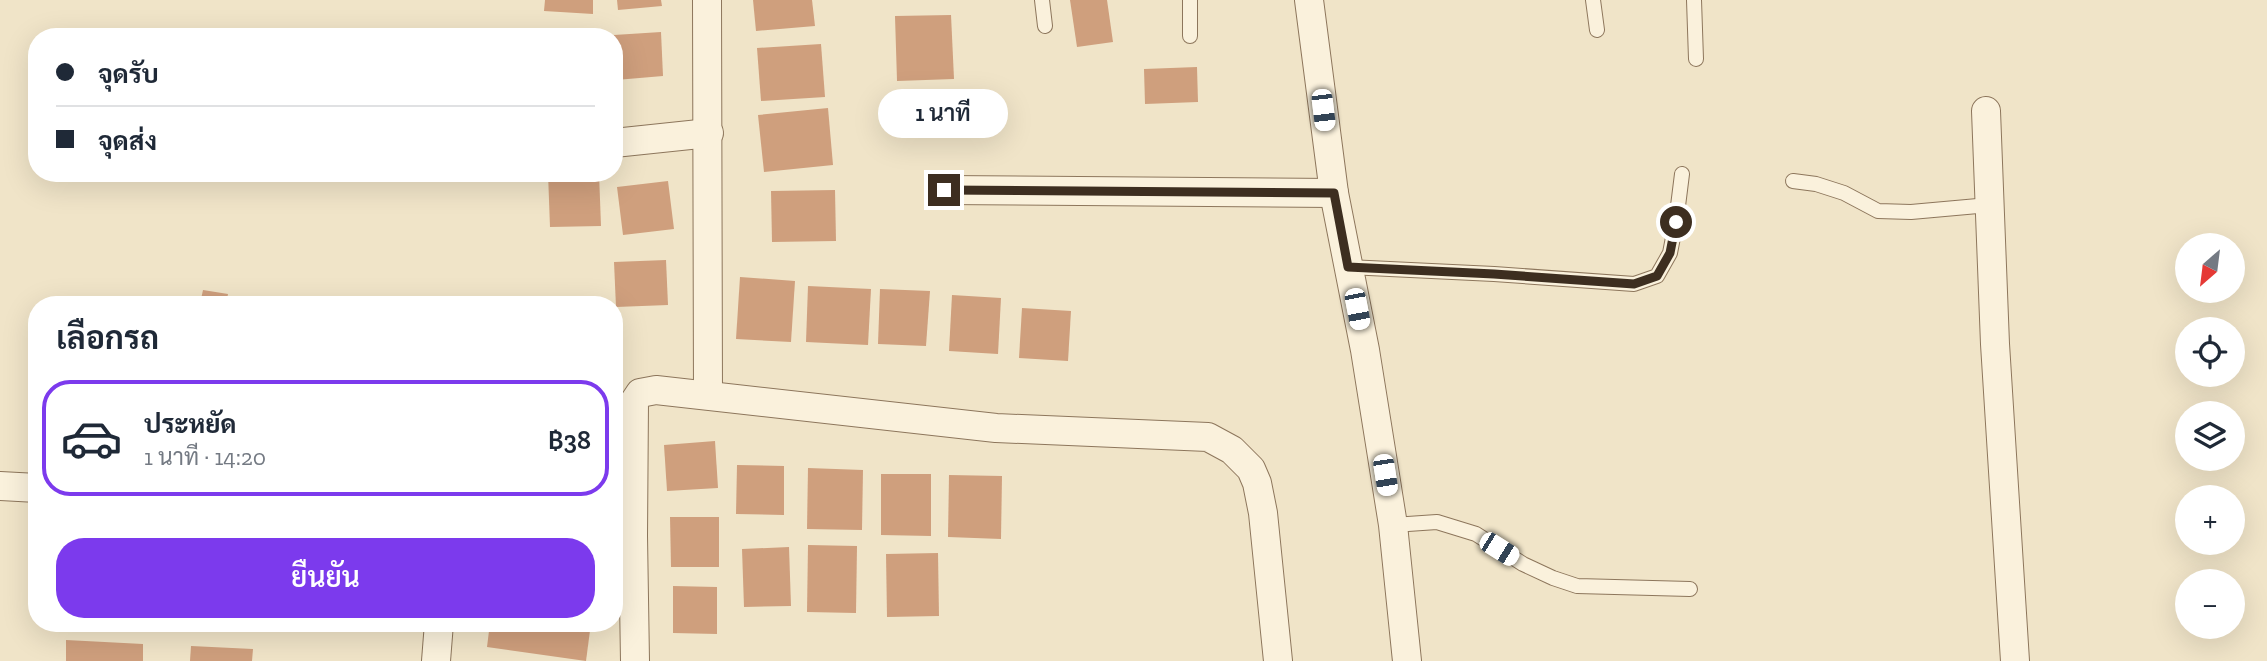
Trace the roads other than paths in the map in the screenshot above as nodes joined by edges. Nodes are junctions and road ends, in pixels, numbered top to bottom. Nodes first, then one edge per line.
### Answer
1 (707, 0) edge
2 (1042, 0) edge
3 (1190, 0) edge
4 (1310, 0) edge
5 (1593, 0) edge
6 (1694, 0) edge
7 (1045, 26) dead end
8 (1597, 30) dead end
9 (1190, 36) dead end
10 (1696, 59) dead end
11 (1986, 111) dead end
12 (709, 133) junction
13 (623, 142) edge
14 (1682, 174) dead end
15 (1793, 180) dead end
16 (944, 190) dead end
17 (1334, 193) junction
18 (1989, 205) junction
19 (1348, 267) junction
20 (708, 394) junction
21 (0, 486) edge
22 (28, 488) edge
23 (1393, 525) junction
24 (1690, 589) dead end
25 (438, 632) edge
26 (436, 661) edge
27 (635, 661) edge
28 (1278, 661) edge
29 (1406, 661) edge
30 (2015, 661) edge

1 - 12 street
2 - 7 lane
3 - 9 lane
4 - 17 street
5 - 8 lane
6 - 10 lane
11 - 18 street
12 - 13 street
12 - 20 street
14 - 19 lane
15 - 18 lane
16 - 17 street
17 - 19 street
18 - 30 street
19 - 23 street
20 - 27 street
20 - 28 street
21 - 22 street
23 - 24 lane
23 - 29 street
25 - 26 street

